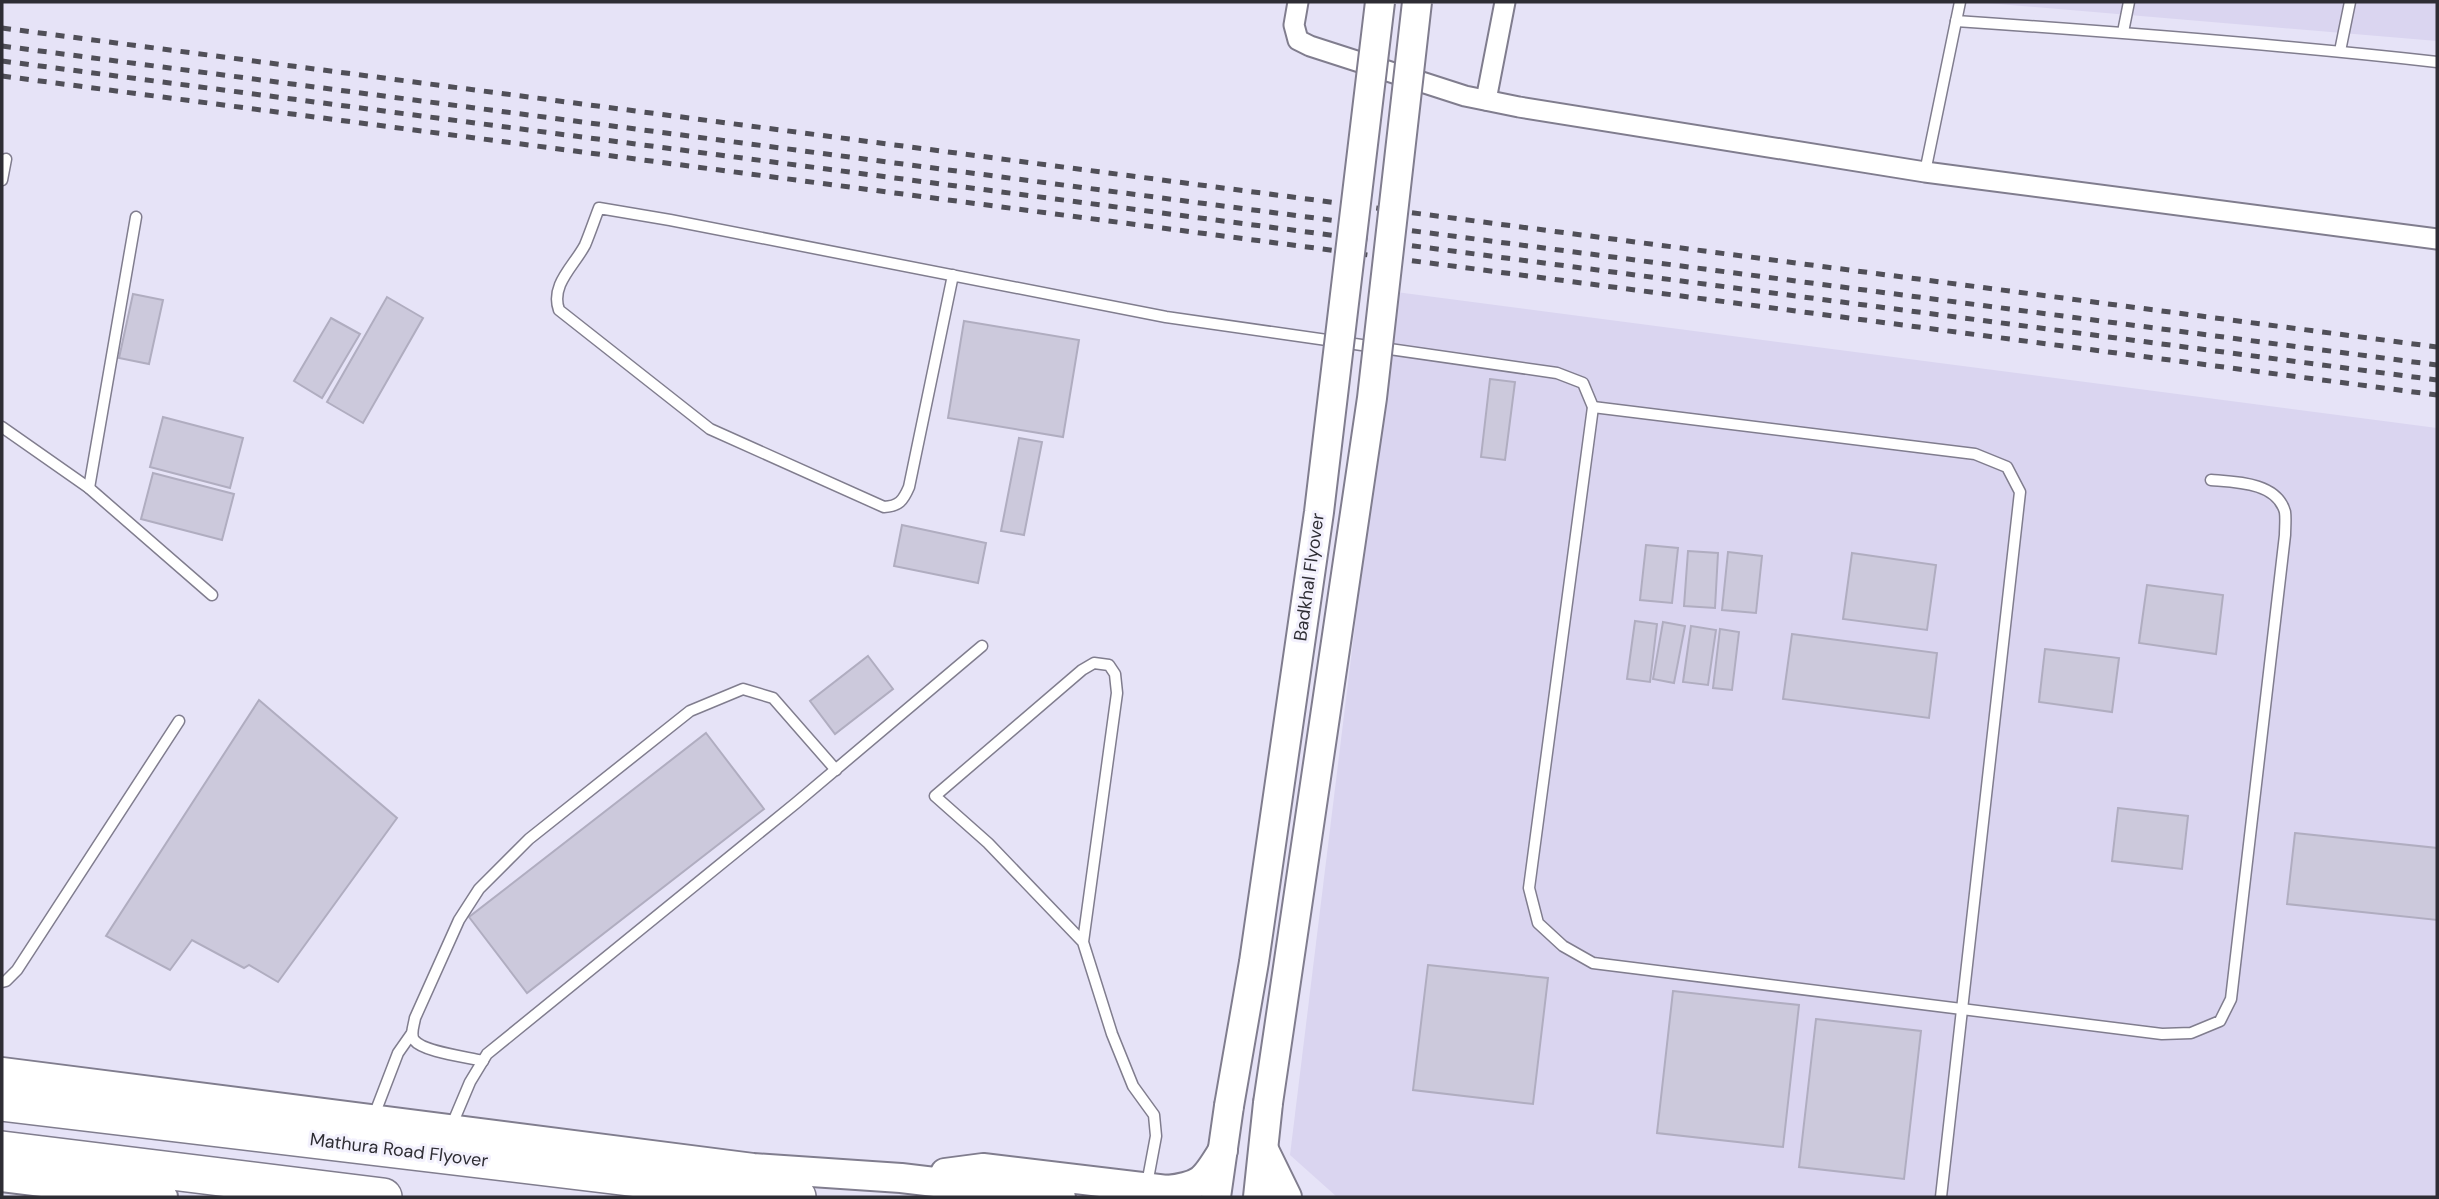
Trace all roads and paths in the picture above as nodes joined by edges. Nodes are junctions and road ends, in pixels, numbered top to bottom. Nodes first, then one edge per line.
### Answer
1 (1298, 2) edge
2 (1380, 2) edge
3 (1417, 2) edge
4 (1505, 2) edge
5 (1960, 2) edge
6 (2129, 2) edge
7 (2350, 2) edge
8 (1956, 21) junction
9 (2123, 32) junction
10 (2340, 51) junction
11 (2437, 62) edge
12 (1486, 100) junction
13 (6, 159) dead end
14 (1925, 172) junction
15 (2, 180) edge
16 (136, 217) dead end
17 (2437, 239) edge
18 (953, 275) junction
19 (1593, 407) junction
20 (2, 427) edge
21 (2211, 480) dead end
22 (89, 488) junction
23 (212, 595) dead end
24 (982, 646) dead end
25 (179, 720) dead end
26 (836, 770) junction
27 (1083, 942) junction
28 (2, 982) edge
29 (1962, 1010) junction
30 (412, 1033) junction
31 (482, 1061) junction
32 (2, 1072) edge
33 (2, 1102) edge
34 (372, 1119) junction
35 (450, 1129) junction
36 (1264, 1149) junction
37 (2, 1150) edge
38 (1223, 1150) junction
39 (2, 1177) edge
40 (901, 1178) junction
41 (1146, 1188) junction
42 (163, 1197) edge
43 (383, 1197) edge
44 (797, 1197) edge
45 (1061, 1197) edge
46 (1216, 1197) edge
47 (1258, 1197) edge
48 (1287, 1197) edge
49 (1941, 1197) edge

1 - 12 street
2 - 38 main road, Badkhal Flyover, bridge
3 - 36 main road, Badkhal Flyover, bridge
4 - 12 street
5 - 8 lane
6 - 9 lane
7 - 10 lane
8 - 9 lane
8 - 14 lane
9 - 10 lane
10 - 11 lane
12 - 14 street
13 - 15 lane
14 - 17 street
16 - 22 lane
18 - 18 lane
18 - 19 lane
19 - 29 lane
19 - 29 lane
20 - 22 lane
21 - 29 lane
22 - 23 lane
24 - 26 lane
25 - 28 lane
26 - 30 lane
26 - 31 lane
27 - 27 lane
27 - 41 lane
29 - 49 lane
30 - 31 lane
30 - 34 lane
31 - 35 lane
32 - 34 main road
33 - 44 highway, Mathura Road Flyover
34 - 35 main road
35 - 40 main road
36 - 47 main road, Badkhal Flyover
36 - 48 main road
37 - 43 highway
38 - 41 main road
38 - 46 main road, Badkhal Flyover
39 - 42 main road
40 - 41 main road
40 - 45 main road

